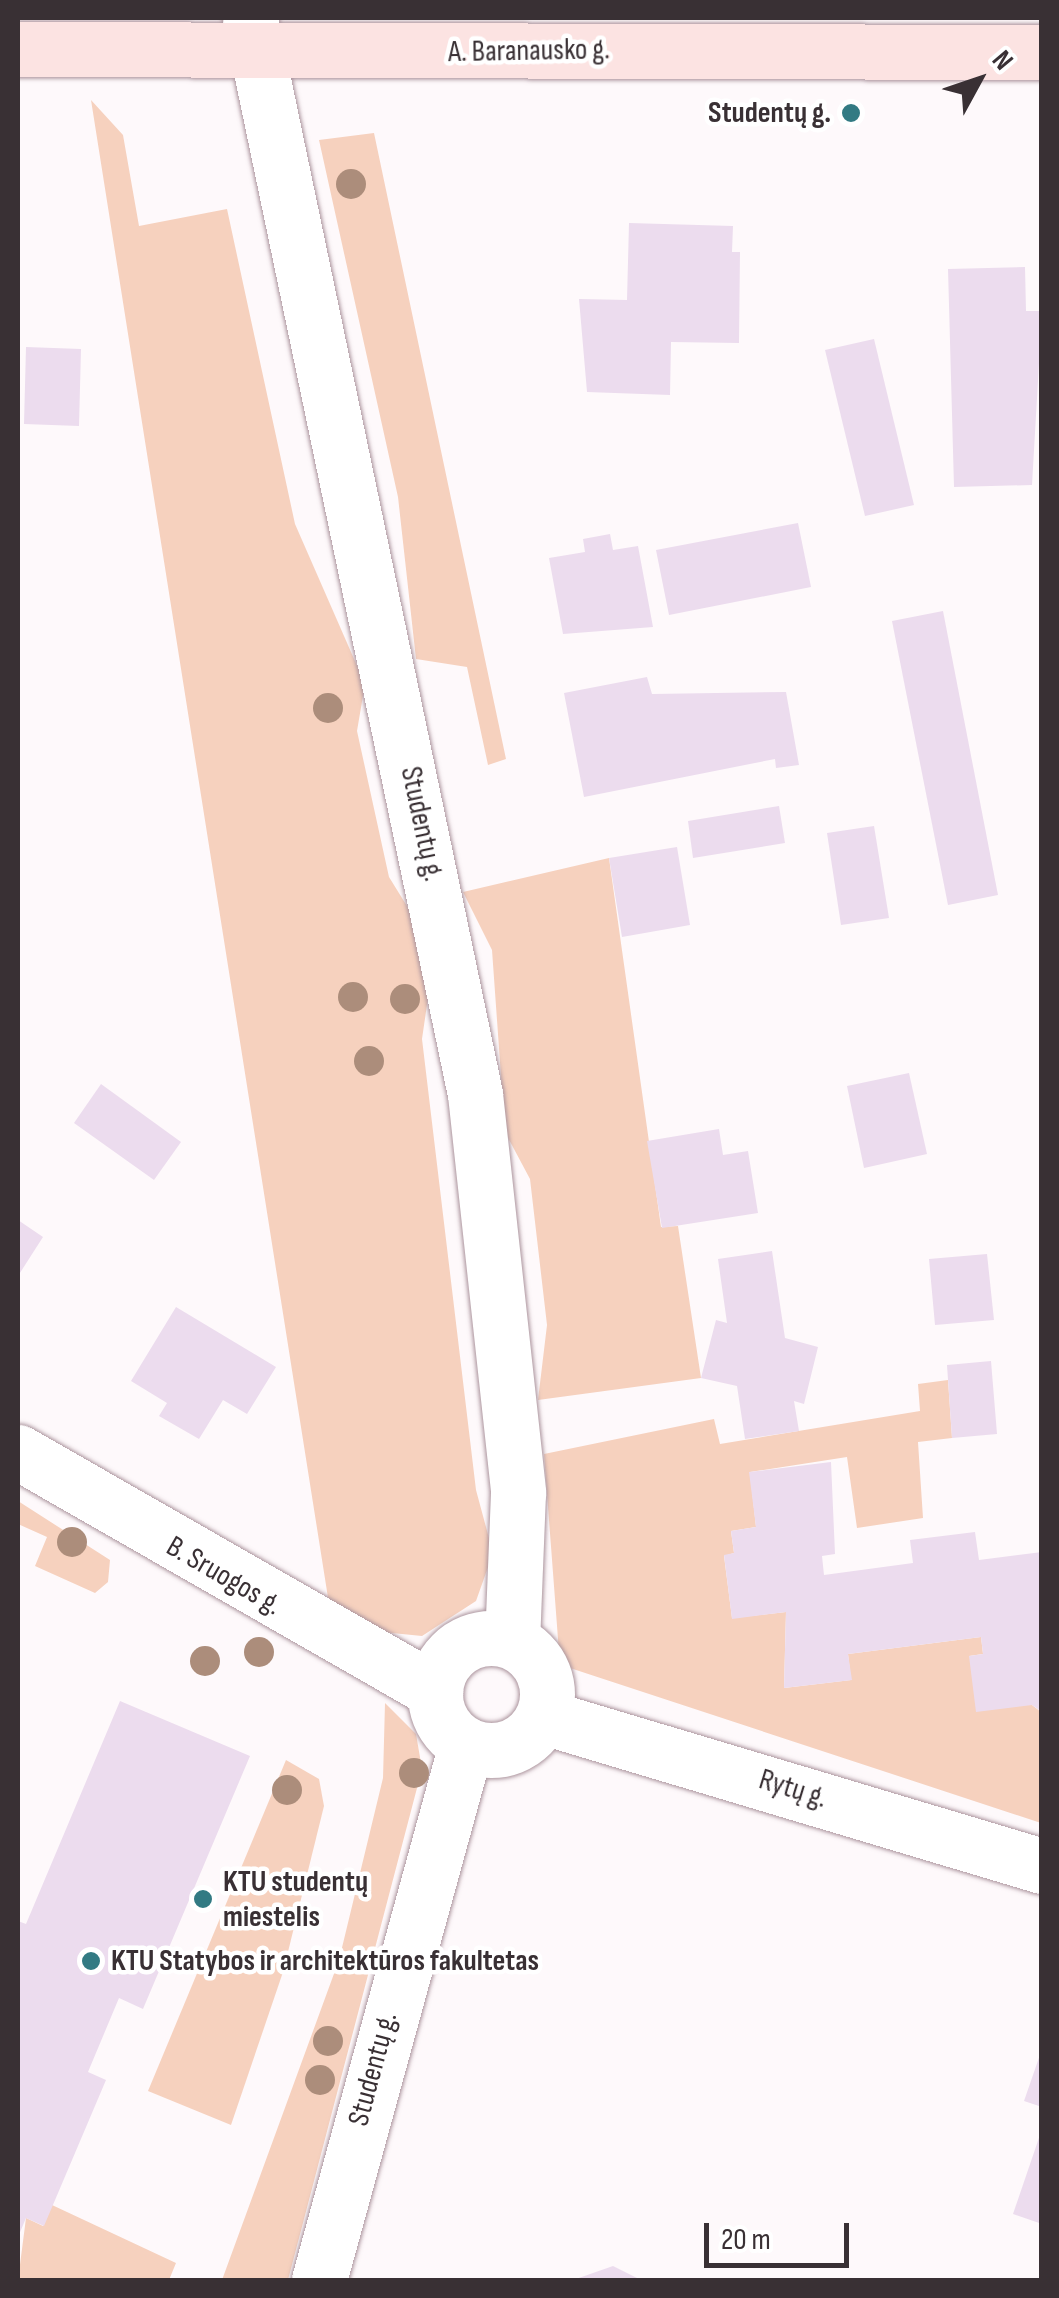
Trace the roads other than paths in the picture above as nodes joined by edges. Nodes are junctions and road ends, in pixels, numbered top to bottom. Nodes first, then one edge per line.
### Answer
1 (253, 33) edge
2 (18, 48) edge
3 (1042, 52) edge
4 (18, 1452) edge
5 (512, 1640) junction
6 (435, 1691) junction
7 (544, 1717) junction
8 (466, 1745) junction
9 (1042, 1866) edge
10 (318, 2280) edge

1 - 2 street, A. Baranausko g.
1 - 3 street, A. Baranausko g.
1 - 5 street, Studentų g.
4 - 6 street, B. Sruogos g.
5 - 6 street
5 - 7 street
6 - 8 street
7 - 8 street
7 - 9 street, Rytų g.
8 - 10 street, Studentų g.

